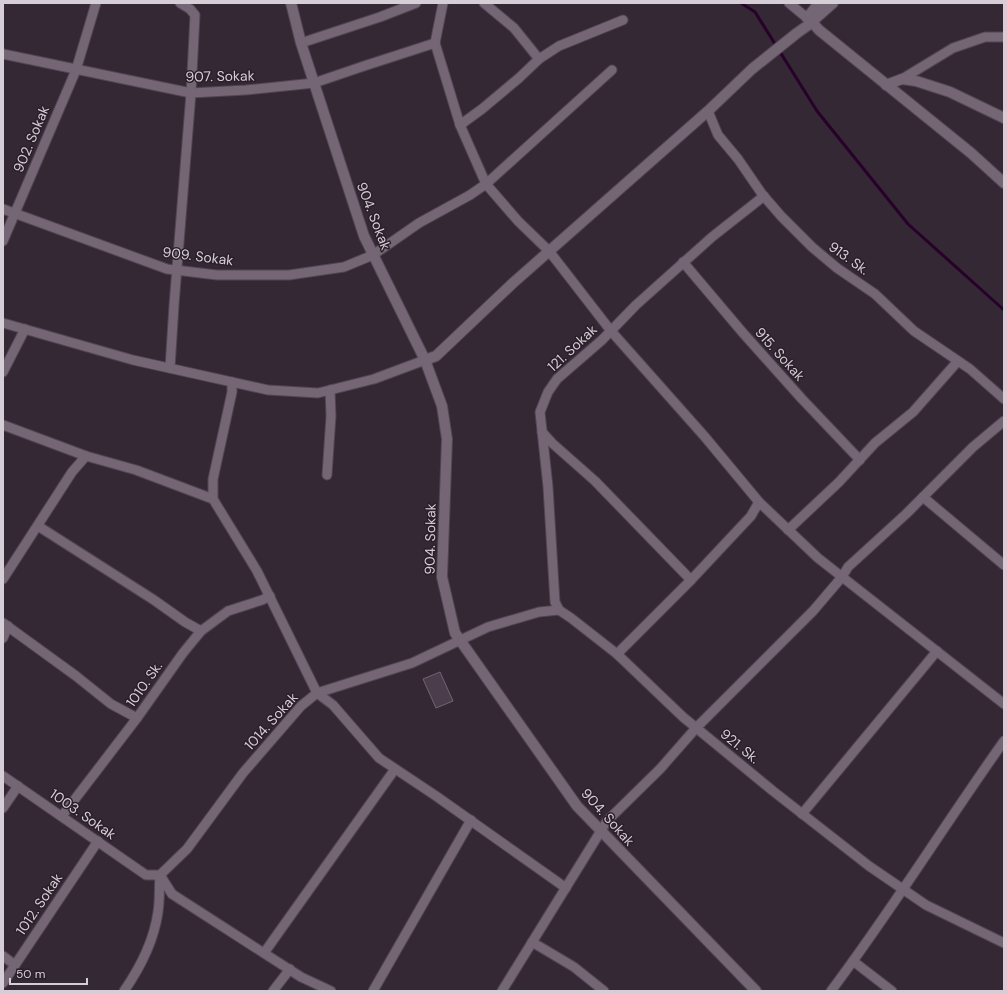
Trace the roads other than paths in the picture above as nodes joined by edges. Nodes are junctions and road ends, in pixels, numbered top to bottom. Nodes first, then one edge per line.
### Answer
1 (96, 3) edge
2 (180, 3) edge
3 (291, 3) edge
4 (416, 3) edge
5 (444, 3) edge
6 (484, 3) edge
7 (789, 3) edge
8 (819, 3) edge
9 (833, 3) edge
10 (623, 20) dead end
11 (809, 20) junction
12 (1004, 37) edge
13 (301, 43) junction
14 (435, 43) junction
15 (3, 54) edge
16 (539, 59) junction
17 (76, 70) junction
18 (612, 70) dead end
19 (902, 79) junction
20 (314, 83) junction
21 (886, 85) junction
22 (191, 93) junction
23 (708, 111) junction
24 (1004, 118) edge
25 (460, 125) junction
26 (1004, 183) edge
27 (486, 184) junction
28 (764, 196) junction
29 (3, 209) edge
30 (14, 213) junction
31 (3, 241) edge
32 (548, 251) junction
33 (373, 255) junction
34 (684, 262) junction
35 (176, 270) junction
36 (3, 323) edge
37 (25, 329) junction
38 (611, 331) junction
39 (425, 360) junction
40 (958, 361) junction
41 (170, 368) junction
42 (3, 372) edge
43 (232, 382) junction
44 (330, 390) junction
45 (1004, 399) edge
46 (1004, 421) edge
47 (3, 425) edge
48 (542, 432) junction
49 (86, 456) junction
50 (860, 460) junction
51 (327, 475) dead end
52 (923, 497) junction
53 (213, 499) junction
54 (760, 502) junction
55 (38, 526) junction
56 (788, 530) junction
57 (1004, 565) edge
58 (6, 568) edge
59 (842, 577) junction
60 (3, 579) edge
61 (692, 580) junction
62 (270, 596) junction
63 (559, 610) junction
64 (6, 625) edge
65 (201, 631) junction
66 (3, 638) edge
67 (461, 641) junction
68 (938, 651) junction
69 (617, 654) junction
70 (317, 693) junction
71 (1004, 704) edge
72 (137, 718) junction
73 (696, 728) junction
74 (1004, 741) edge
75 (395, 769) junction
76 (3, 776) edge
77 (18, 786) junction
78 (3, 808) edge
79 (802, 814) junction
80 (62, 816) junction
81 (471, 820) junction
82 (601, 832) junction
83 (98, 841) junction
84 (160, 875) junction
85 (566, 888) junction
86 (902, 889) junction
87 (532, 942) junction
88 (1004, 943) edge
89 (264, 953) junction
90 (3, 956) edge
91 (853, 961) junction
92 (15, 965) junction
93 (290, 969) junction
94 (3, 982) edge
95 (124, 991) edge
96 (273, 991) edge
97 (331, 991) edge
98 (373, 991) edge
99 (502, 991) edge
100 (604, 991) edge
101 (756, 991) edge
102 (831, 991) edge
103 (892, 991) edge

1 - 17 street, 902. Sokak
2 - 22 street
3 - 13 street, 904. Sokak
4 - 13 street
5 - 14 street
6 - 16 street
7 - 11 street
8 - 11 street
9 - 11 street
10 - 16 street
11 - 21 street
11 - 23 street
12 - 19 street
13 - 20 street, 904. Sokak
14 - 20 street, 907. Sokak
14 - 25 street
15 - 17 street, 907. Sokak
16 - 25 street
17 - 22 street, 907. Sokak
17 - 30 street, 902. Sokak
18 - 27 street, 909. Sokak
19 - 21 street
19 - 24 street
20 - 22 street, 907. Sokak
20 - 33 street, 904. Sokak
21 - 26 street
22 - 35 street
23 - 28 street, 913. Sk.
23 - 32 street
25 - 27 street
27 - 32 street
27 - 33 street, 909. Sokak
28 - 34 street, 121. Sokak
28 - 40 street, 913. Sk.
29 - 30 street, 909. Sokak
30 - 31 street, 902. Sokak
30 - 35 street, 909. Sokak
32 - 38 street
32 - 39 street
33 - 35 street, 909. Sokak
33 - 39 street, 904. Sokak
34 - 38 street, 121. Sokak
34 - 50 street, 915. Sokak
35 - 41 street
36 - 37 street
37 - 41 street
37 - 42 street
38 - 48 street, 121. Sokak
38 - 54 street
39 - 44 street
39 - 67 street, 904. Sokak
40 - 45 street, 913. Sk.
40 - 50 street
41 - 43 street
43 - 44 street
43 - 53 street
44 - 51 street
46 - 52 street
47 - 49 street
48 - 61 street
48 - 63 street, 121. Sokak
49 - 53 street
49 - 55 street
50 - 56 street
52 - 57 street
52 - 59 street
53 - 62 street
54 - 56 street
54 - 61 street
55 - 58 street
55 - 65 street
56 - 59 street
58 - 60 street
59 - 68 street
59 - 73 street
61 - 69 street
62 - 65 street, 1010. Sk.
62 - 70 street
63 - 67 street
63 - 69 street, 921. Sk.
64 - 66 street
64 - 72 street
65 - 72 street, 1010. Sk.
67 - 70 street, 1014. Sokak
67 - 82 street, 904. Sokak
68 - 71 street
68 - 79 street
69 - 73 street, 921. Sk.
70 - 75 street
70 - 84 street, 1014. Sokak
72 - 80 street, 1010. Sk.
73 - 79 street, 921. Sk.
73 - 82 street
74 - 86 street
75 - 81 street
75 - 89 street
76 - 77 street, 1003. Sokak
77 - 78 street
77 - 80 street, 1003. Sokak
79 - 86 street, 921. Sk.
80 - 83 street, 1003. Sokak
81 - 85 street
81 - 98 street
82 - 85 street
82 - 101 street, 904. Sokak
83 - 84 street, 1003. Sokak
83 - 92 street, 1012. Sokak
84 - 89 street
84 - 95 street
85 - 87 street
86 - 88 street, 921. Sk.
86 - 91 street
87 - 99 street
87 - 100 street
89 - 93 street
90 - 92 street
91 - 102 street
91 - 103 street
92 - 94 street, 1012. Sokak
93 - 96 street
93 - 97 street

